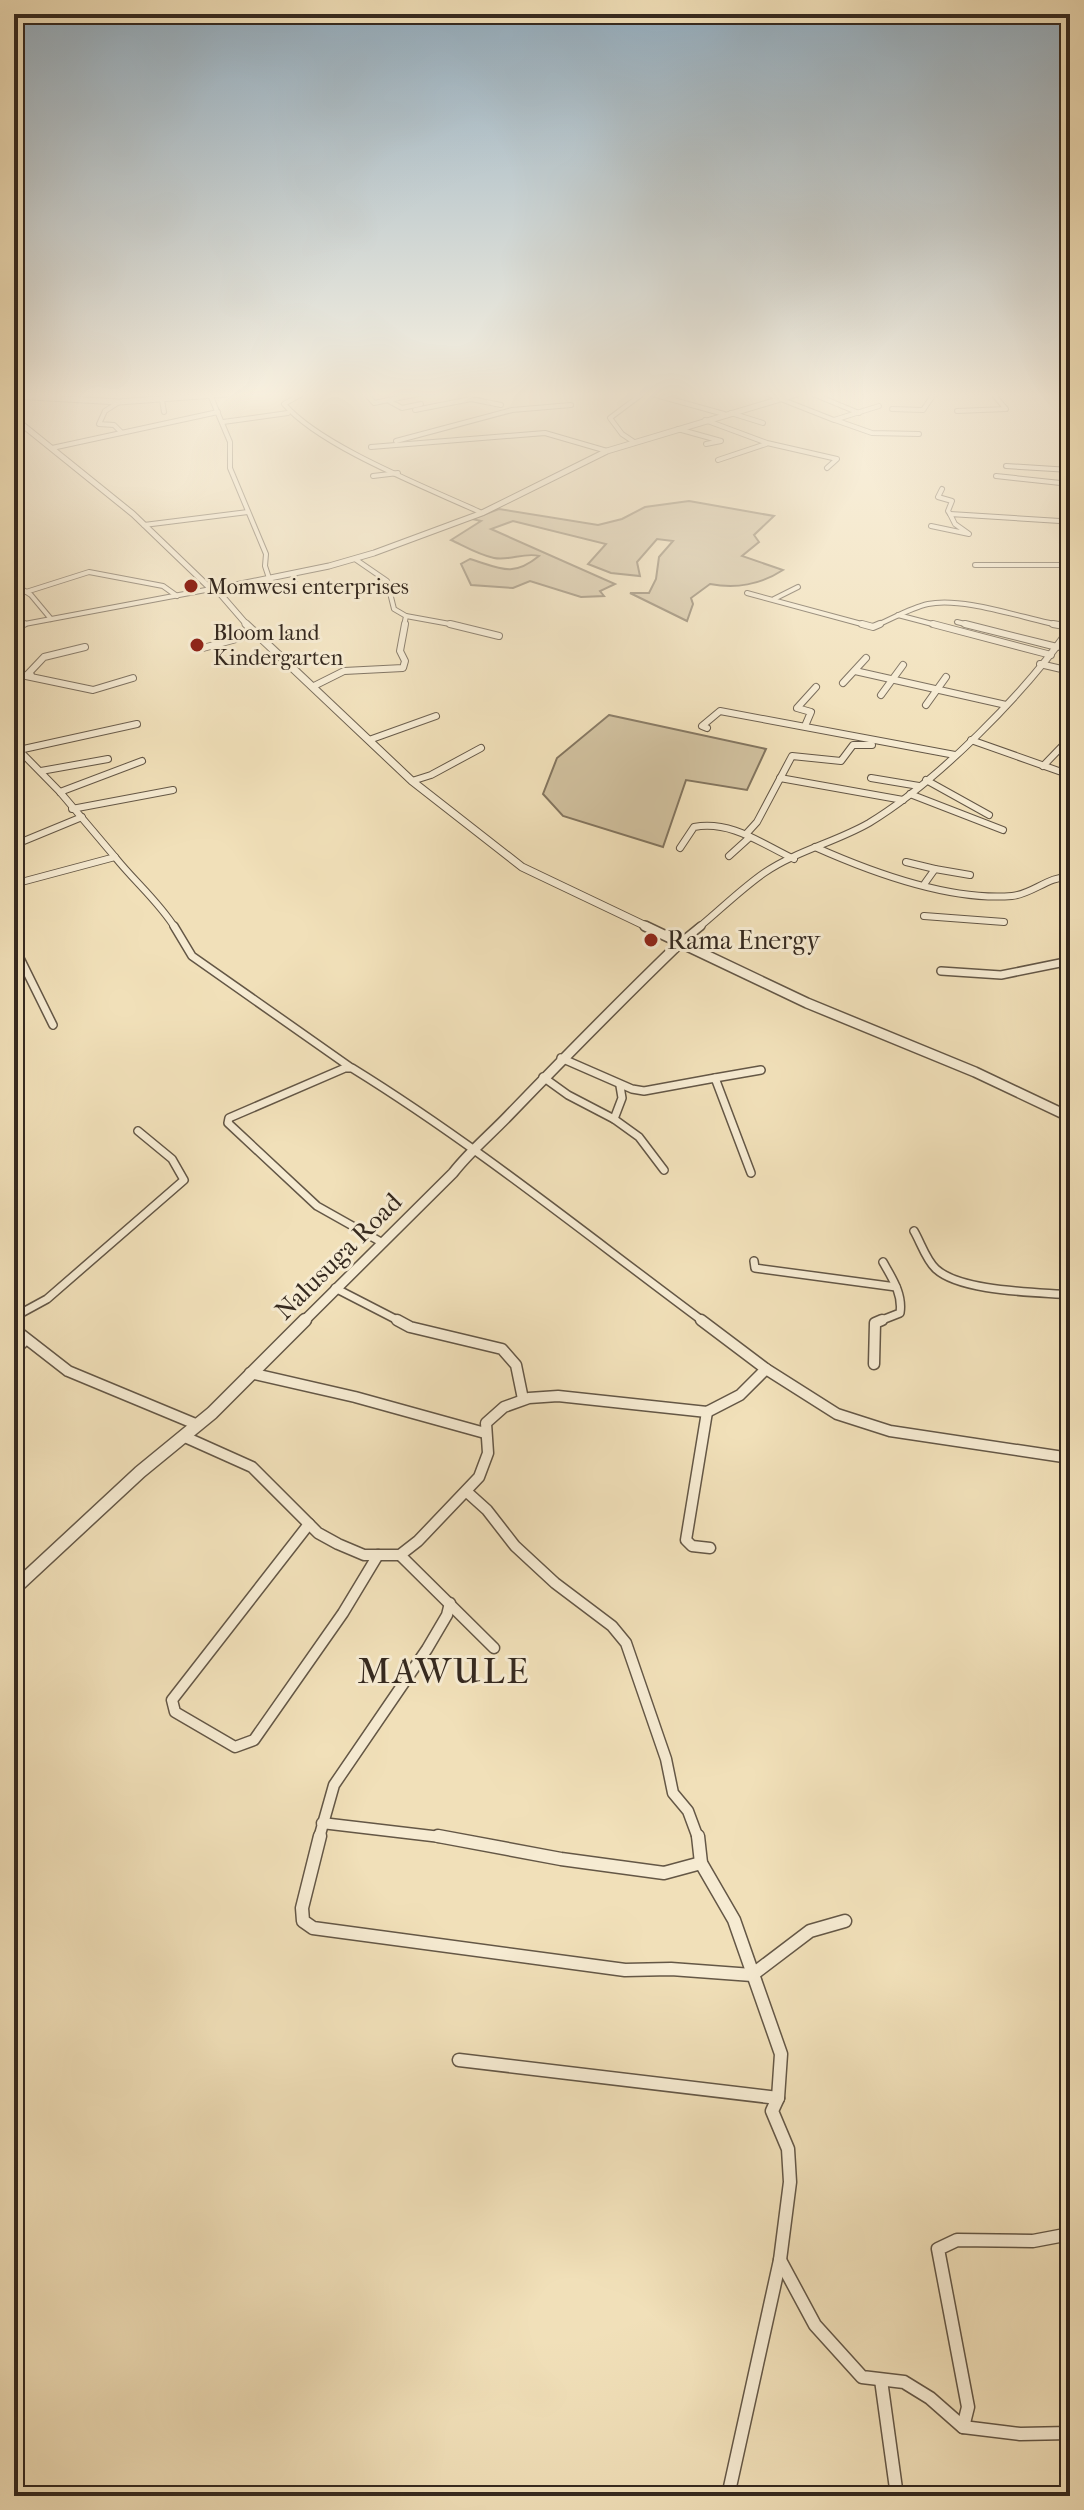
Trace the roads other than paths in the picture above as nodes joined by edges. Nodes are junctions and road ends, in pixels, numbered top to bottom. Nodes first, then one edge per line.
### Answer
1 (127, 511) edge
2 (478, 511) edge
3 (486, 511) edge
4 (948, 511) edge
5 (248, 512) joint
6 (482, 513) junction
7 (950, 514) junction
8 (144, 525) junction
9 (1070, 525) edge
10 (931, 526) dead end
11 (355, 559) junction
12 (975, 565) dead end
13 (1070, 565) edge
14 (294, 573) junction
15 (269, 578) junction
16 (295, 582) dead end
17 (14, 584) edge
18 (798, 587) dead end
19 (214, 589) junction
20 (26, 592) junction
21 (747, 593) dead end
22 (177, 596) junction
23 (774, 599) junction
24 (898, 615) junction
25 (406, 616) junction
26 (51, 619) junction
27 (957, 622) dead end
28 (14, 626) edge
29 (1070, 627) edge
30 (255, 634) junction
31 (499, 636) dead end
32 (85, 647) dead end
33 (1057, 647) junction
34 (203, 648) dead end
35 (1051, 655) junction
36 (866, 658) dead end
37 (1040, 664) junction
38 (903, 665) dead end
39 (855, 671) junction
40 (1070, 671) edge
41 (40, 674) dead end
42 (26, 676) junction
43 (14, 677) edge
44 (946, 677) dead end
45 (133, 678) dead end
46 (892, 680) junction
47 (843, 683) dead end
48 (314, 686) junction
49 (816, 687) dead end
50 (937, 690) junction
51 (881, 695) dead end
52 (926, 705) dead end
53 (1006, 705) junction
54 (436, 716) dead end
55 (137, 724) dead end
56 (805, 726) junction
57 (702, 727) dead end
58 (1070, 738) edge
59 (369, 740) junction
60 (971, 740) junction
61 (872, 745) dead end
62 (16, 748) edge
63 (481, 748) dead end
64 (955, 755) junction
65 (108, 759) dead end
66 (142, 761) dead end
67 (1043, 766) junction
68 (41, 771) junction
69 (1070, 775) edge
70 (780, 778) junction
71 (871, 778) dead end
72 (926, 780) junction
73 (412, 781) junction
74 (919, 786) junction
75 (173, 790) dead end
76 (60, 792) junction
77 (910, 794) junction
78 (903, 800) junction
79 (72, 809) junction
80 (989, 815) dead end
81 (82, 817) junction
82 (1003, 830) dead end
83 (749, 835) junction
84 (14, 845) edge
85 (815, 847) junction
86 (680, 848) dead end
87 (729, 856) dead end
88 (115, 857) junction
89 (794, 859) junction
90 (906, 862) dead end
91 (935, 869) junction
92 (970, 875) dead end
93 (1070, 877) edge
94 (925, 883) junction
95 (14, 884) edge
96 (924, 916) dead end
97 (1004, 922) dead end
98 (680, 943) junction
99 (14, 946) edge
100 (1070, 961) edge
101 (941, 971) dead end
102 (53, 1025) dead end
103 (561, 1058) junction
104 (352, 1068) junction
105 (761, 1070) dead end
106 (543, 1077) junction
107 (715, 1078) junction
108 (620, 1086) junction
109 (1070, 1117) edge
110 (614, 1119) junction
111 (138, 1131) dead end
112 (471, 1149) junction
113 (664, 1170) dead end
114 (751, 1173) dead end
115 (914, 1231) dead end
116 (381, 1242) junction
117 (754, 1261) dead end
118 (883, 1262) dead end
119 (896, 1287) junction
120 (335, 1288) junction
121 (1070, 1295) edge
122 (14, 1317) edge
123 (14, 1329) edge
124 (26, 1339) junction
125 (14, 1351) edge
126 (874, 1364) dead end
127 (766, 1369) junction
128 (250, 1373) junction
129 (523, 1399) junction
130 (707, 1412) junction
131 (198, 1425) junction
132 (485, 1433) junction
133 (185, 1437) junction
134 (1068, 1460) edge
135 (467, 1492) junction
136 (309, 1524) junction
137 (710, 1548) dead end
138 (378, 1555) junction
139 (400, 1555) junction
140 (14, 1589) edge
141 (450, 1603) junction
142 (494, 1648) dead end
143 (322, 1823) junction
144 (701, 1863) junction
145 (845, 1921) dead end
146 (752, 1975) junction
147 (459, 2060) dead end
148 (778, 2098) junction
149 (1070, 2234) edge
150 (780, 2260) junction
151 (881, 2380) junction
152 (963, 2427) junction
153 (1070, 2433) edge
154 (731, 2493) edge
155 (897, 2496) edge

1 - 8 street
2 - 6 street
3 - 6 street
4 - 7 street
5 - 8 street
5 - 15 street
6 - 11 street
7 - 9 street
7 - 10 street
8 - 19 street
11 - 14 street
11 - 25 street
12 - 13 street
14 - 15 street
14 - 16 street
15 - 19 street
17 - 20 street
18 - 23 street
19 - 22 street
19 - 30 street
20 - 22 street
20 - 26 street
21 - 23 street
22 - 26 street
23 - 24 street
24 - 29 street
24 - 35 street
25 - 31 street
25 - 48 street
26 - 28 street
27 - 33 street
29 - 33 street
30 - 34 street
30 - 48 street
32 - 42 street
33 - 35 street
35 - 37 street
36 - 39 street
37 - 40 street
37 - 53 street
38 - 46 street
39 - 46 street
39 - 47 street
41 - 42 street
42 - 43 street
42 - 45 street
44 - 50 street
46 - 50 street
46 - 51 street
48 - 59 street
49 - 56 street
50 - 52 street
50 - 53 street
53 - 60 street
54 - 59 street
55 - 62 street
56 - 57 street
56 - 64 street
58 - 67 street
59 - 73 street
60 - 64 street
60 - 67 street
61 - 70 street
62 - 68 street
63 - 73 street
64 - 72 street
65 - 68 street
66 - 76 street
67 - 69 street
68 - 76 street
70 - 78 street
70 - 83 street
71 - 74 street
72 - 74 street
72 - 80 street
73 - 98 street
74 - 77 street
75 - 79 street
76 - 79 street
77 - 78 street
77 - 82 street
78 - 85 street
79 - 81 street
81 - 84 street
81 - 88 street
83 - 86 street
83 - 87 street
83 - 89 street
85 - 89 street
85 - 94 street
88 - 95 street
88 - 104 street
89 - 98 street
90 - 91 street
91 - 92 street
91 - 94 street
93 - 94 street
96 - 97 street
98 - 103 street, Nalusuga Road
98 - 109 street
99 - 102 street
100 - 101 street
103 - 106 street, Nalusuga Road
103 - 108 street
104 - 112 street
104 - 116 street
105 - 107 street
106 - 110 street
106 - 112 street, Nalusuga Road
107 - 108 street
107 - 114 street
108 - 110 street
110 - 113 street
111 - 122 street
112 - 116 street, Nalusuga Road
112 - 127 street
115 - 121 street
116 - 120 street, Nalusuga Road
117 - 119 street
118 - 119 street
119 - 126 street
120 - 128 street, Nalusuga Road
120 - 129 street
123 - 124 street
124 - 125 street
124 - 131 street
127 - 130 street
127 - 134 street
128 - 131 street, Nalusuga Road
128 - 132 street
129 - 130 street
129 - 132 street
130 - 137 street
131 - 133 street, Nalusuga Road
132 - 135 street
133 - 136 street
133 - 140 street, Nalusuga Road
135 - 139 street
135 - 144 street
136 - 138 street
136 - 138 street
138 - 139 street
139 - 141 street
141 - 142 street
141 - 143 street
143 - 144 street
143 - 146 street
144 - 146 street
145 - 146 street
146 - 148 street
147 - 148 street
148 - 150 street
149 - 152 street
150 - 151 street
150 - 154 street
151 - 152 street
151 - 155 street
152 - 153 street

